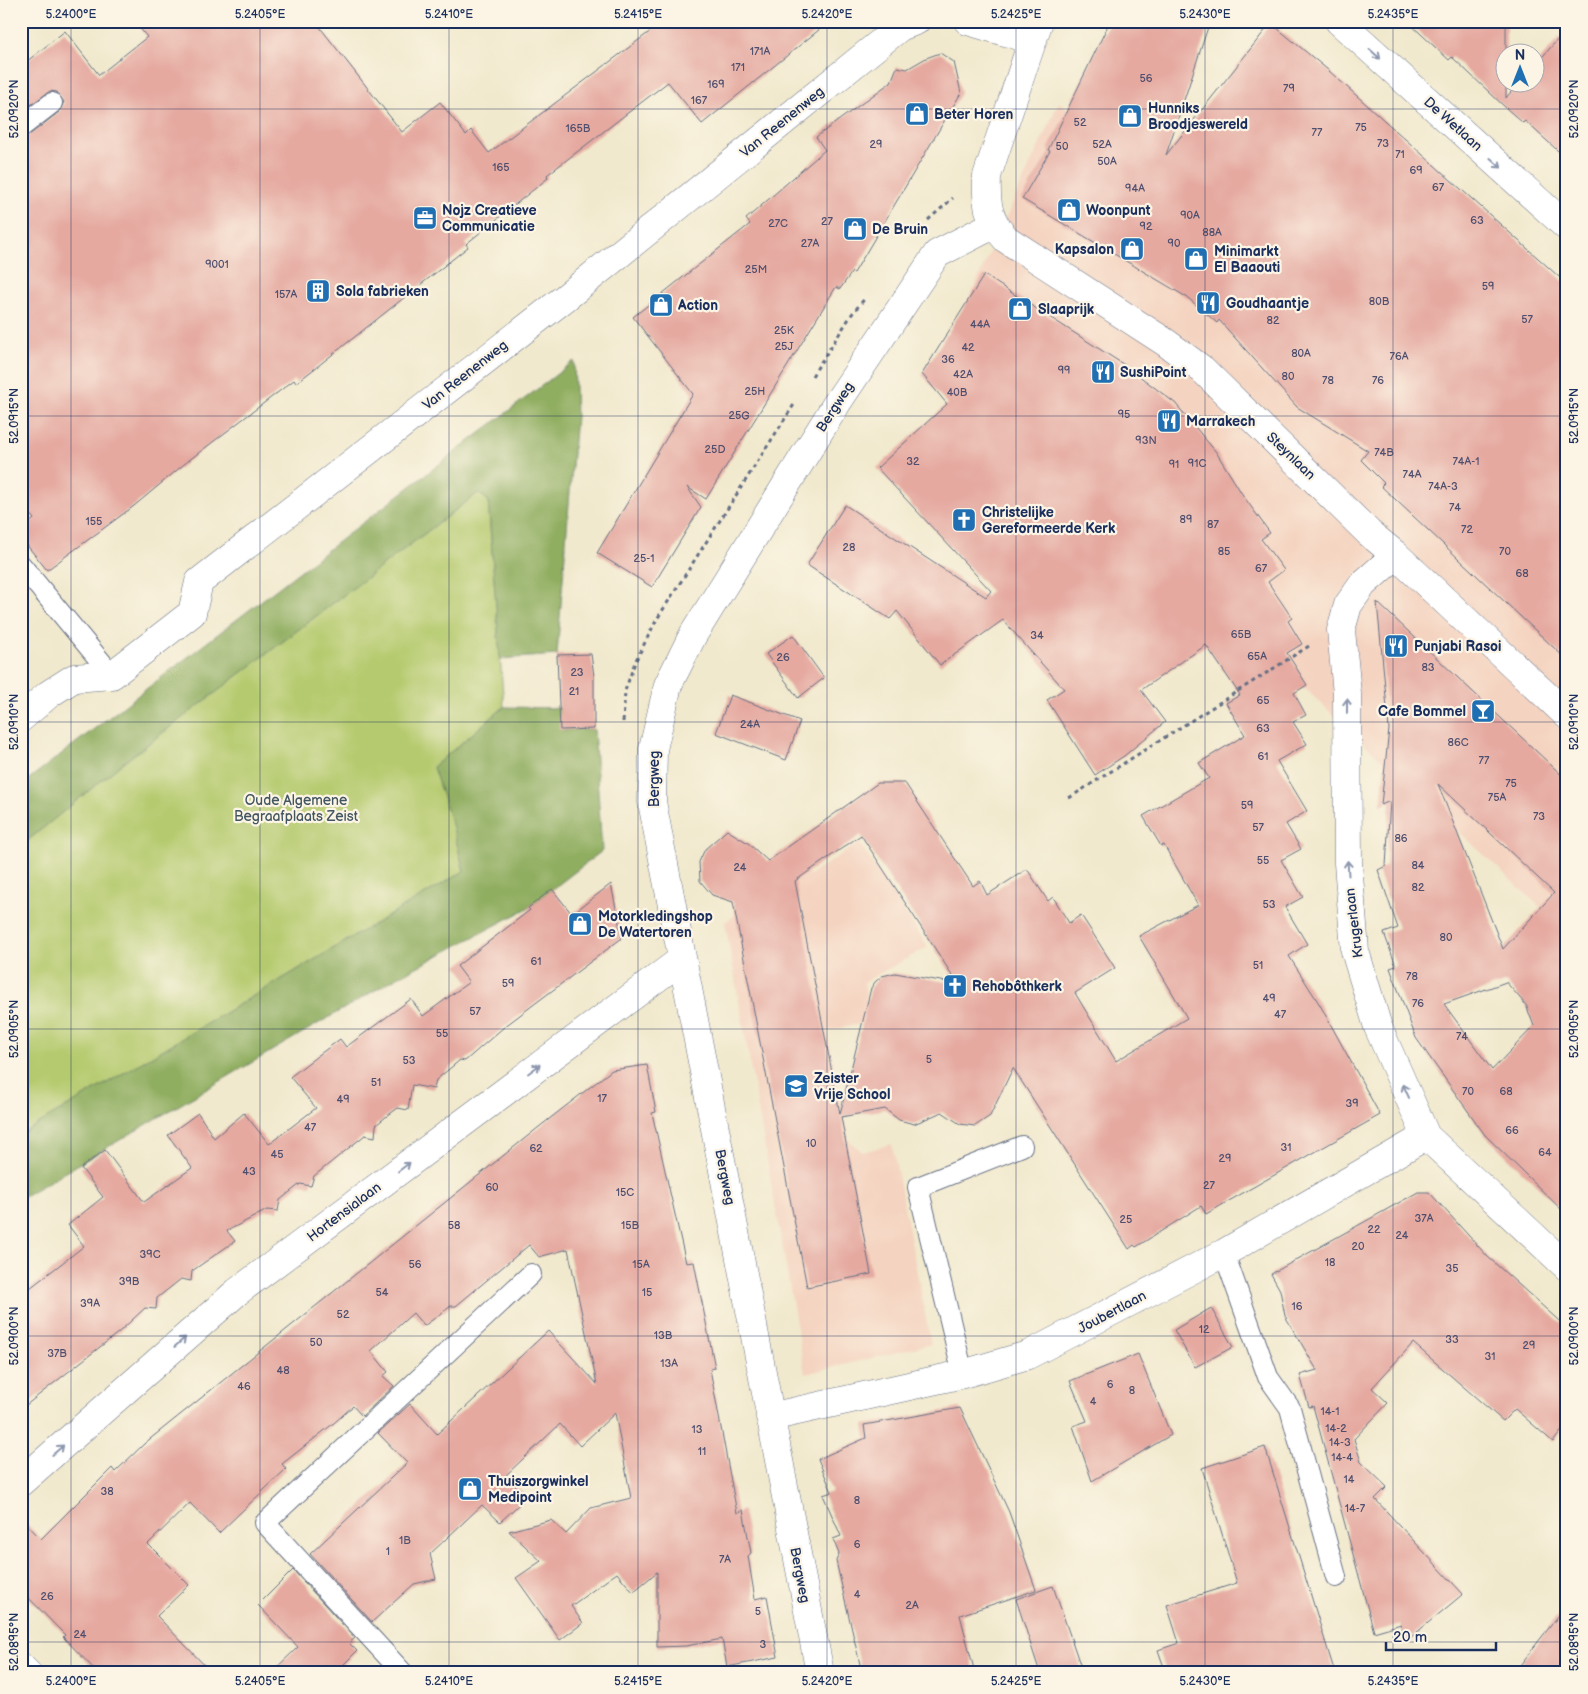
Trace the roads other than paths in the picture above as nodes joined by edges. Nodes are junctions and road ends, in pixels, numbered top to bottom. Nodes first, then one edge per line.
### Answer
1 (916, 21) edge
2 (968, 21) edge
3 (1339, 21) edge
4 (1036, 31) edge
5 (52, 103) dead end
6 (21, 127) edge
7 (993, 225) junction
8 (1567, 227) edge
9 (1396, 555) junction
10 (21, 565) edge
11 (112, 675) junction
12 (1567, 715) edge
13 (21, 718) edge
14 (681, 960) junction
15 (1426, 1136) junction
16 (1022, 1146) dead end
17 (1224, 1253) junction
18 (1567, 1267) edge
19 (531, 1274) dead end
20 (963, 1374) junction
21 (770, 1417) junction
22 (21, 1482) edge
23 (1336, 1578) dead end
24 (21, 1667) edge
25 (27, 1673) edge
26 (403, 1673) edge
27 (820, 1673) edge

1 - 11 street, Van Reenenweg
2 - 4 street
3 -> 8 street, De Wetlaan
4 - 7 street
5 - 6 lane
7 - 9 street, Steynlaan
7 - 14 street, Bergweg
9 - 12 street, Steynlaan
15 -> 9 street, Krugerlaan
10 - 11 lane
11 - 13 street
14 - 21 street, Bergweg
22 -> 14 street, Hortensialaan
15 - 17 street, Joubertlaan
15 - 18 street, Krugerlaan
16 - 20 lane
17 - 20 street, Joubertlaan
17 - 23 lane
19 - 26 lane
20 - 21 street, Joubertlaan
21 - 27 street, Bergweg
24 - 25 street

